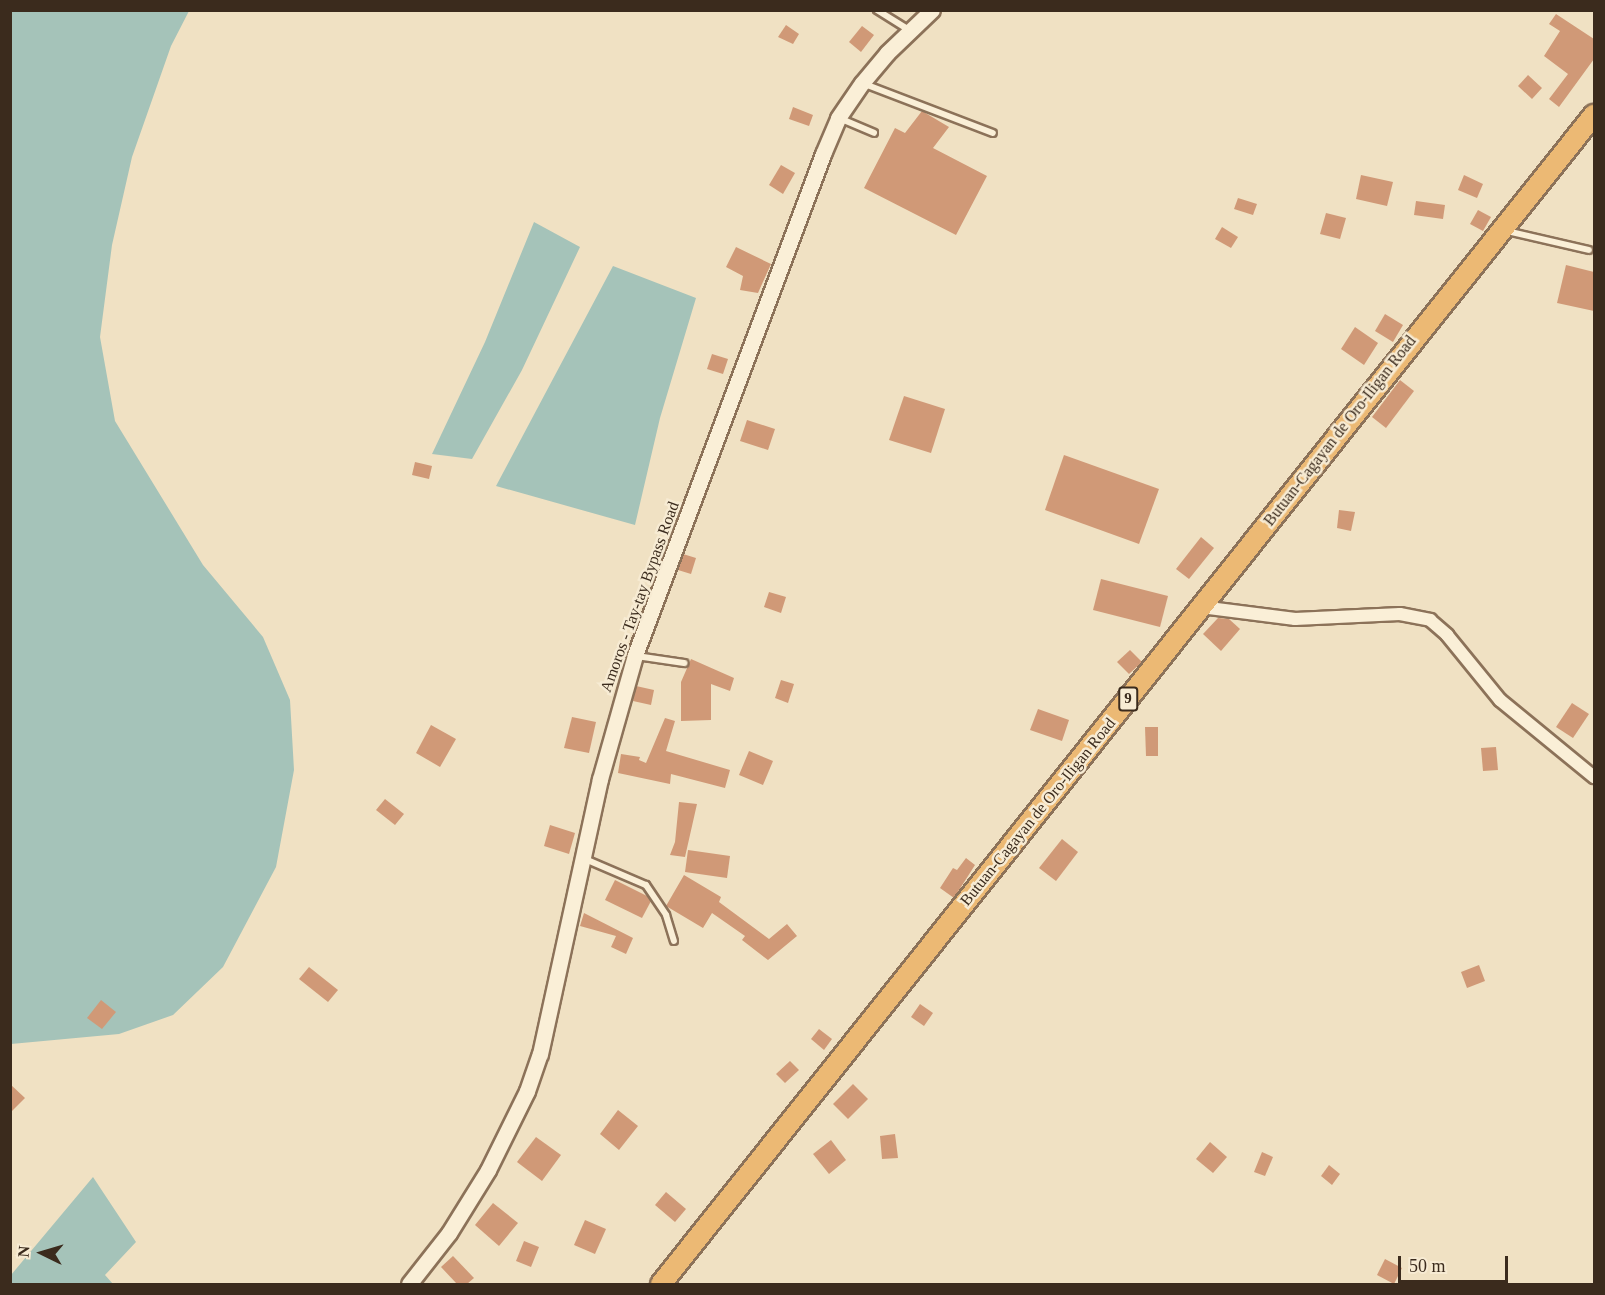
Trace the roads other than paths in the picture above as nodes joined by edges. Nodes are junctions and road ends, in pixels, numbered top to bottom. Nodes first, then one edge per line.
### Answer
1 (877, 10) edge
2 (932, 10) edge
3 (910, 30) junction
4 (862, 83) junction
5 (1594, 115) edge
6 (838, 118) junction
7 (874, 133) dead end
8 (993, 133) dead end
9 (1501, 229) junction
10 (1589, 250) dead end
11 (1201, 607) junction
12 (635, 656) junction
13 (684, 663) dead end
14 (1594, 777) edge
15 (585, 859) junction
16 (674, 941) dead end
17 (409, 1284) edge
18 (661, 1284) edge

1 - 3 lane
2 - 3 street, Amoros - Tay-tay Bypass Road
3 - 4 street, Amoros - Tay-tay Bypass Road
4 - 6 street, Amoros - Tay-tay Bypass Road
4 - 8 lane
5 - 9 highway, Butuan-Cagayan de Oro-Iligan Road / 9
6 - 7 lane
6 - 12 street, Amoros - Tay-tay Bypass Road
9 - 10 lane
9 - 11 highway, Butuan-Cagayan de Oro-Iligan Road / 9
11 - 14 street
11 - 18 highway, Butuan-Cagayan de Oro-Iligan Road / 9
12 - 13 lane
12 - 15 street, Amoros - Tay-tay Bypass Road
15 - 16 lane
15 - 17 street, Amoros - Tay-tay Bypass Road

